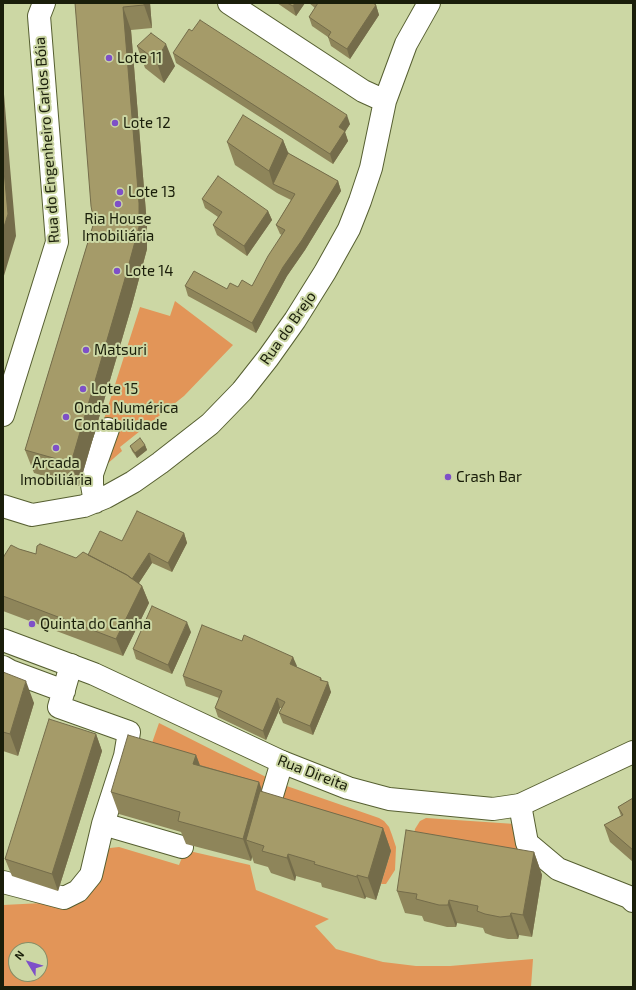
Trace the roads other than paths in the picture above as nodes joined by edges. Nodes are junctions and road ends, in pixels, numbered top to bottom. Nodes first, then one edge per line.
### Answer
1 (229, 3) edge
2 (429, 3) edge
3 (37, 7) edge
4 (385, 101) junction
5 (3, 415) edge
6 (108, 429) dead end
7 (94, 502) junction
8 (3, 506) edge
9 (3, 640) edge
10 (71, 665) junction
11 (3, 667) edge
12 (64, 691) junction
13 (633, 752) edge
14 (282, 762) junction
15 (520, 806) junction
16 (103, 824) junction
17 (259, 843) edge
18 (182, 847) edge
19 (3, 882) edge
20 (633, 901) edge

1 - 4 street
2 - 4 street, Rua do Brejo
3 - 5 street, Rua do Engenheiro Carlos Bóia
4 - 7 street, Rua do Brejo
6 - 7 street
7 - 8 street, Rua do Brejo
9 - 10 street, Rua Direita
10 - 12 street
10 - 14 street, Rua Direita
11 - 12 street
12 - 16 street
13 - 15 street, Rua Direita
14 - 15 street, Rua Direita
14 - 17 street
15 - 20 street
16 - 18 street
16 - 19 street

